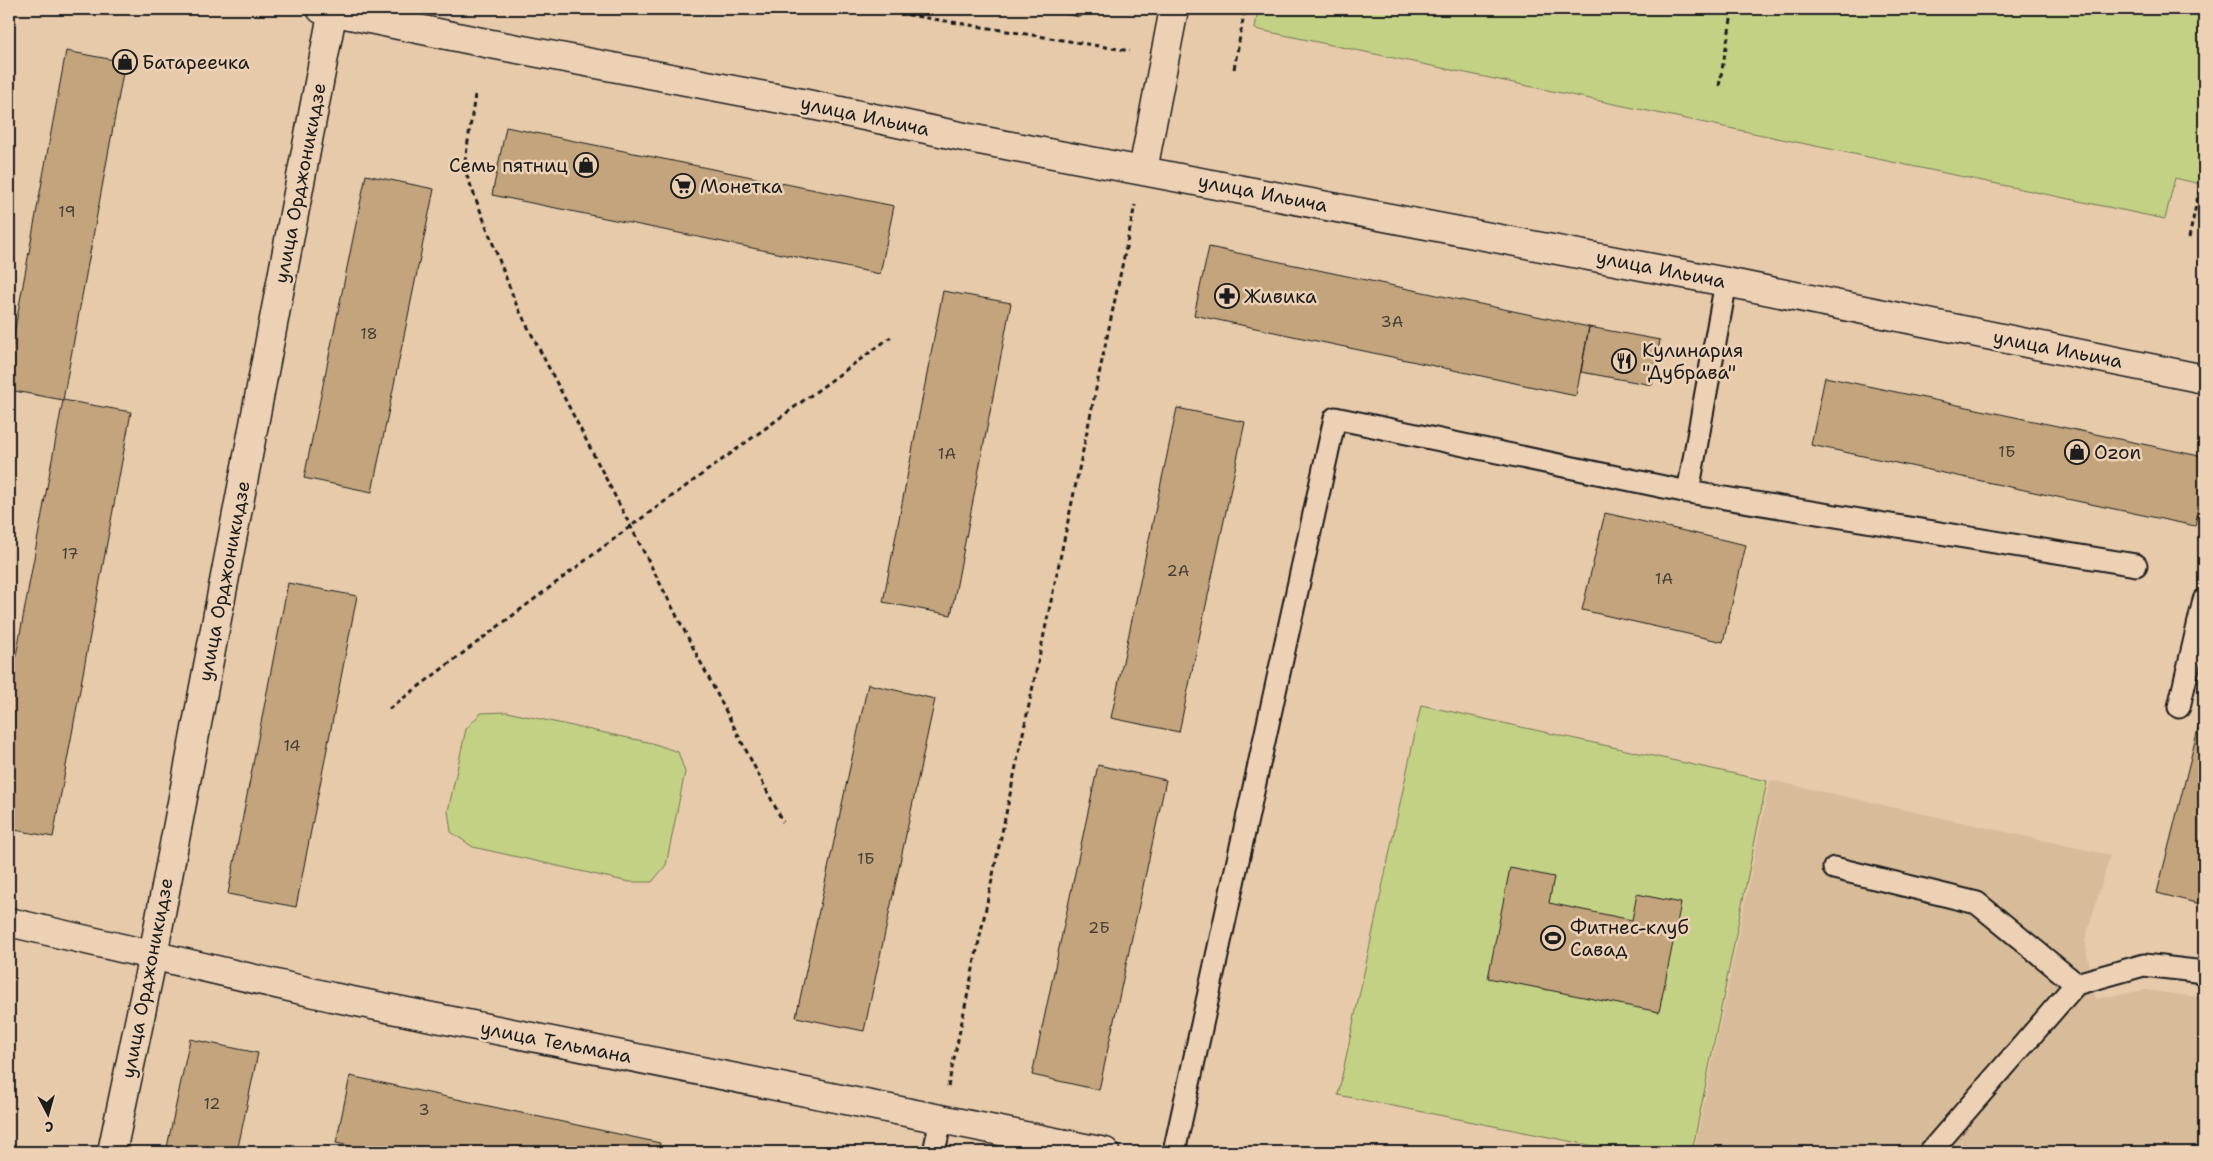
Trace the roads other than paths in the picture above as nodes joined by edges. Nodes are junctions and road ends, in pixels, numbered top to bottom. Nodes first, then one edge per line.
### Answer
1 (1174, 9) edge
2 (329, 10) edge
3 (1143, 170) junction
4 (1726, 282) junction
5 (2204, 378) edge
6 (1688, 492) junction
7 (2136, 565) dead end
8 (2204, 600) edge
9 (2178, 707) dead end
10 (1834, 868) dead end
11 (9, 922) edge
12 (153, 955) junction
13 (2204, 972) edge
14 (2076, 984) junction
15 (942, 1120) junction
16 (112, 1152) edge
17 (934, 1152) edge
18 (1105, 1152) edge
19 (1174, 1152) edge
20 (1930, 1152) edge

1 - 3 street
2 - 3 street, улица Ильича
2 - 12 street, улица Орджоникидзе
3 - 4 street, улица Ильича
4 - 5 street, улица Ильича
4 - 6 lane
6 - 7 lane
6 - 19 lane
8 - 9 lane
10 - 14 lane
11 - 12 street, улица Тельмана
12 - 15 street, улица Тельмана
12 - 16 street, улица Орджоникидзе
13 - 14 lane
14 - 20 lane
15 - 17 lane
15 - 18 street, улица Тельмана

